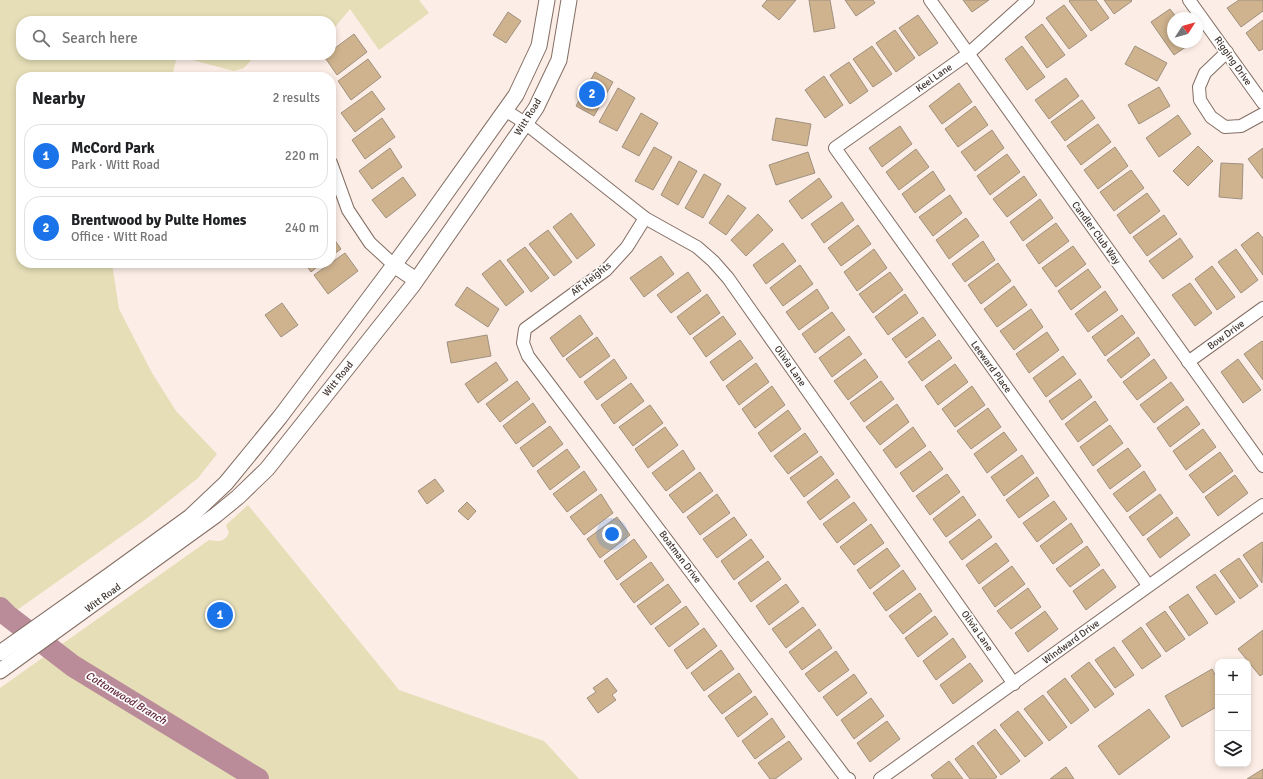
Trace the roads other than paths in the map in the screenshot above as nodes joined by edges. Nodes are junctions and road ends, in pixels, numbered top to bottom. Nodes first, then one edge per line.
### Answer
1 (547, 0) edge
2 (569, 0) edge
3 (930, 0) edge
4 (1028, 0) edge
5 (1189, 0) edge
6 (1227, 52) junction
7 (968, 54) junction
8 (1263, 103) edge
9 (505, 110) junction
10 (1263, 114) edge
11 (525, 123) junction
12 (835, 148) joint
13 (336, 177) edge
14 (645, 218) junction
15 (394, 265) junction
16 (416, 280) junction
17 (1263, 308) edge
18 (525, 329) joint
19 (1188, 362) junction
20 (1263, 466) edge
21 (1263, 505) edge
22 (114, 581) junction
23 (1148, 586) junction
24 (0, 653) edge
25 (0, 671) edge
26 (1014, 684) junction
27 (849, 779) edge
28 (880, 779) edge

1 - 9 street, Witt Road
2 - 11 street, Witt Road
3 - 7 street, Candler Club Way
4 - 7 street, Keel Lane
5 - 6 street, Rigging Drive
6 - 8 street, Rigging Drive
6 - 10 street
7 - 12 street, Keel Lane
7 - 19 street, Candler Club Way
9 - 11 street, Olivia Lane
9 - 15 street, Witt Road
11 - 14 street, Olivia Lane
11 - 16 street, Witt Road
12 - 23 street, Leeward Place
13 - 15 street
14 - 18 street, Aft Heights
14 - 26 street, Olivia Lane
15 - 16 street
15 - 22 street, Witt Road
16 - 22 street, Witt Road
17 - 19 street, Bow Drive
18 - 27 street, Boatman Drive
19 - 20 street, Candler Club Way
21 - 23 street, Windward Drive
22 - 24 street, Witt Road
22 - 25 street, Witt Road
23 - 26 street, Windward Drive
26 - 28 street, Windward Drive

